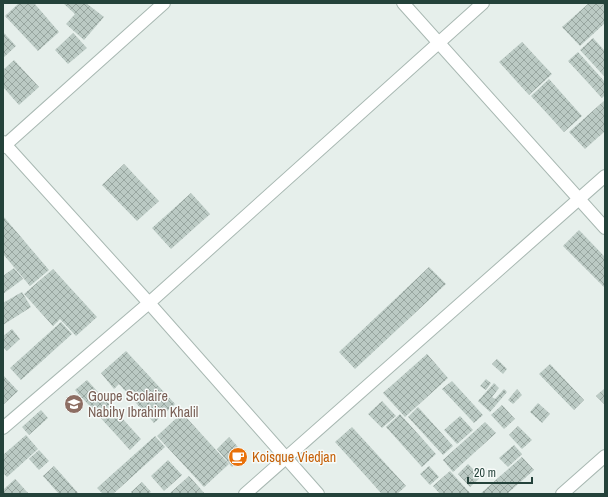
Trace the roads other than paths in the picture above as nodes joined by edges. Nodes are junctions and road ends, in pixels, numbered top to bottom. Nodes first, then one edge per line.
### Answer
1 (164, 3) edge
2 (403, 3) edge
3 (483, 3) edge
4 (439, 44) junction
5 (4, 144) edge
6 (605, 176) edge
7 (579, 199) junction
8 (605, 228) edge
9 (149, 303) junction
10 (3, 428) edge
11 (605, 456) edge
12 (286, 458) junction
13 (245, 494) edge
14 (318, 494) edge
15 (562, 494) edge

1 - 5 street
2 - 4 street
3 - 4 street
4 - 7 street
4 - 9 street
5 - 9 street
6 - 7 street
7 - 8 street
7 - 12 street
9 - 10 street
9 - 12 street
11 - 15 street
12 - 13 street
12 - 14 street

